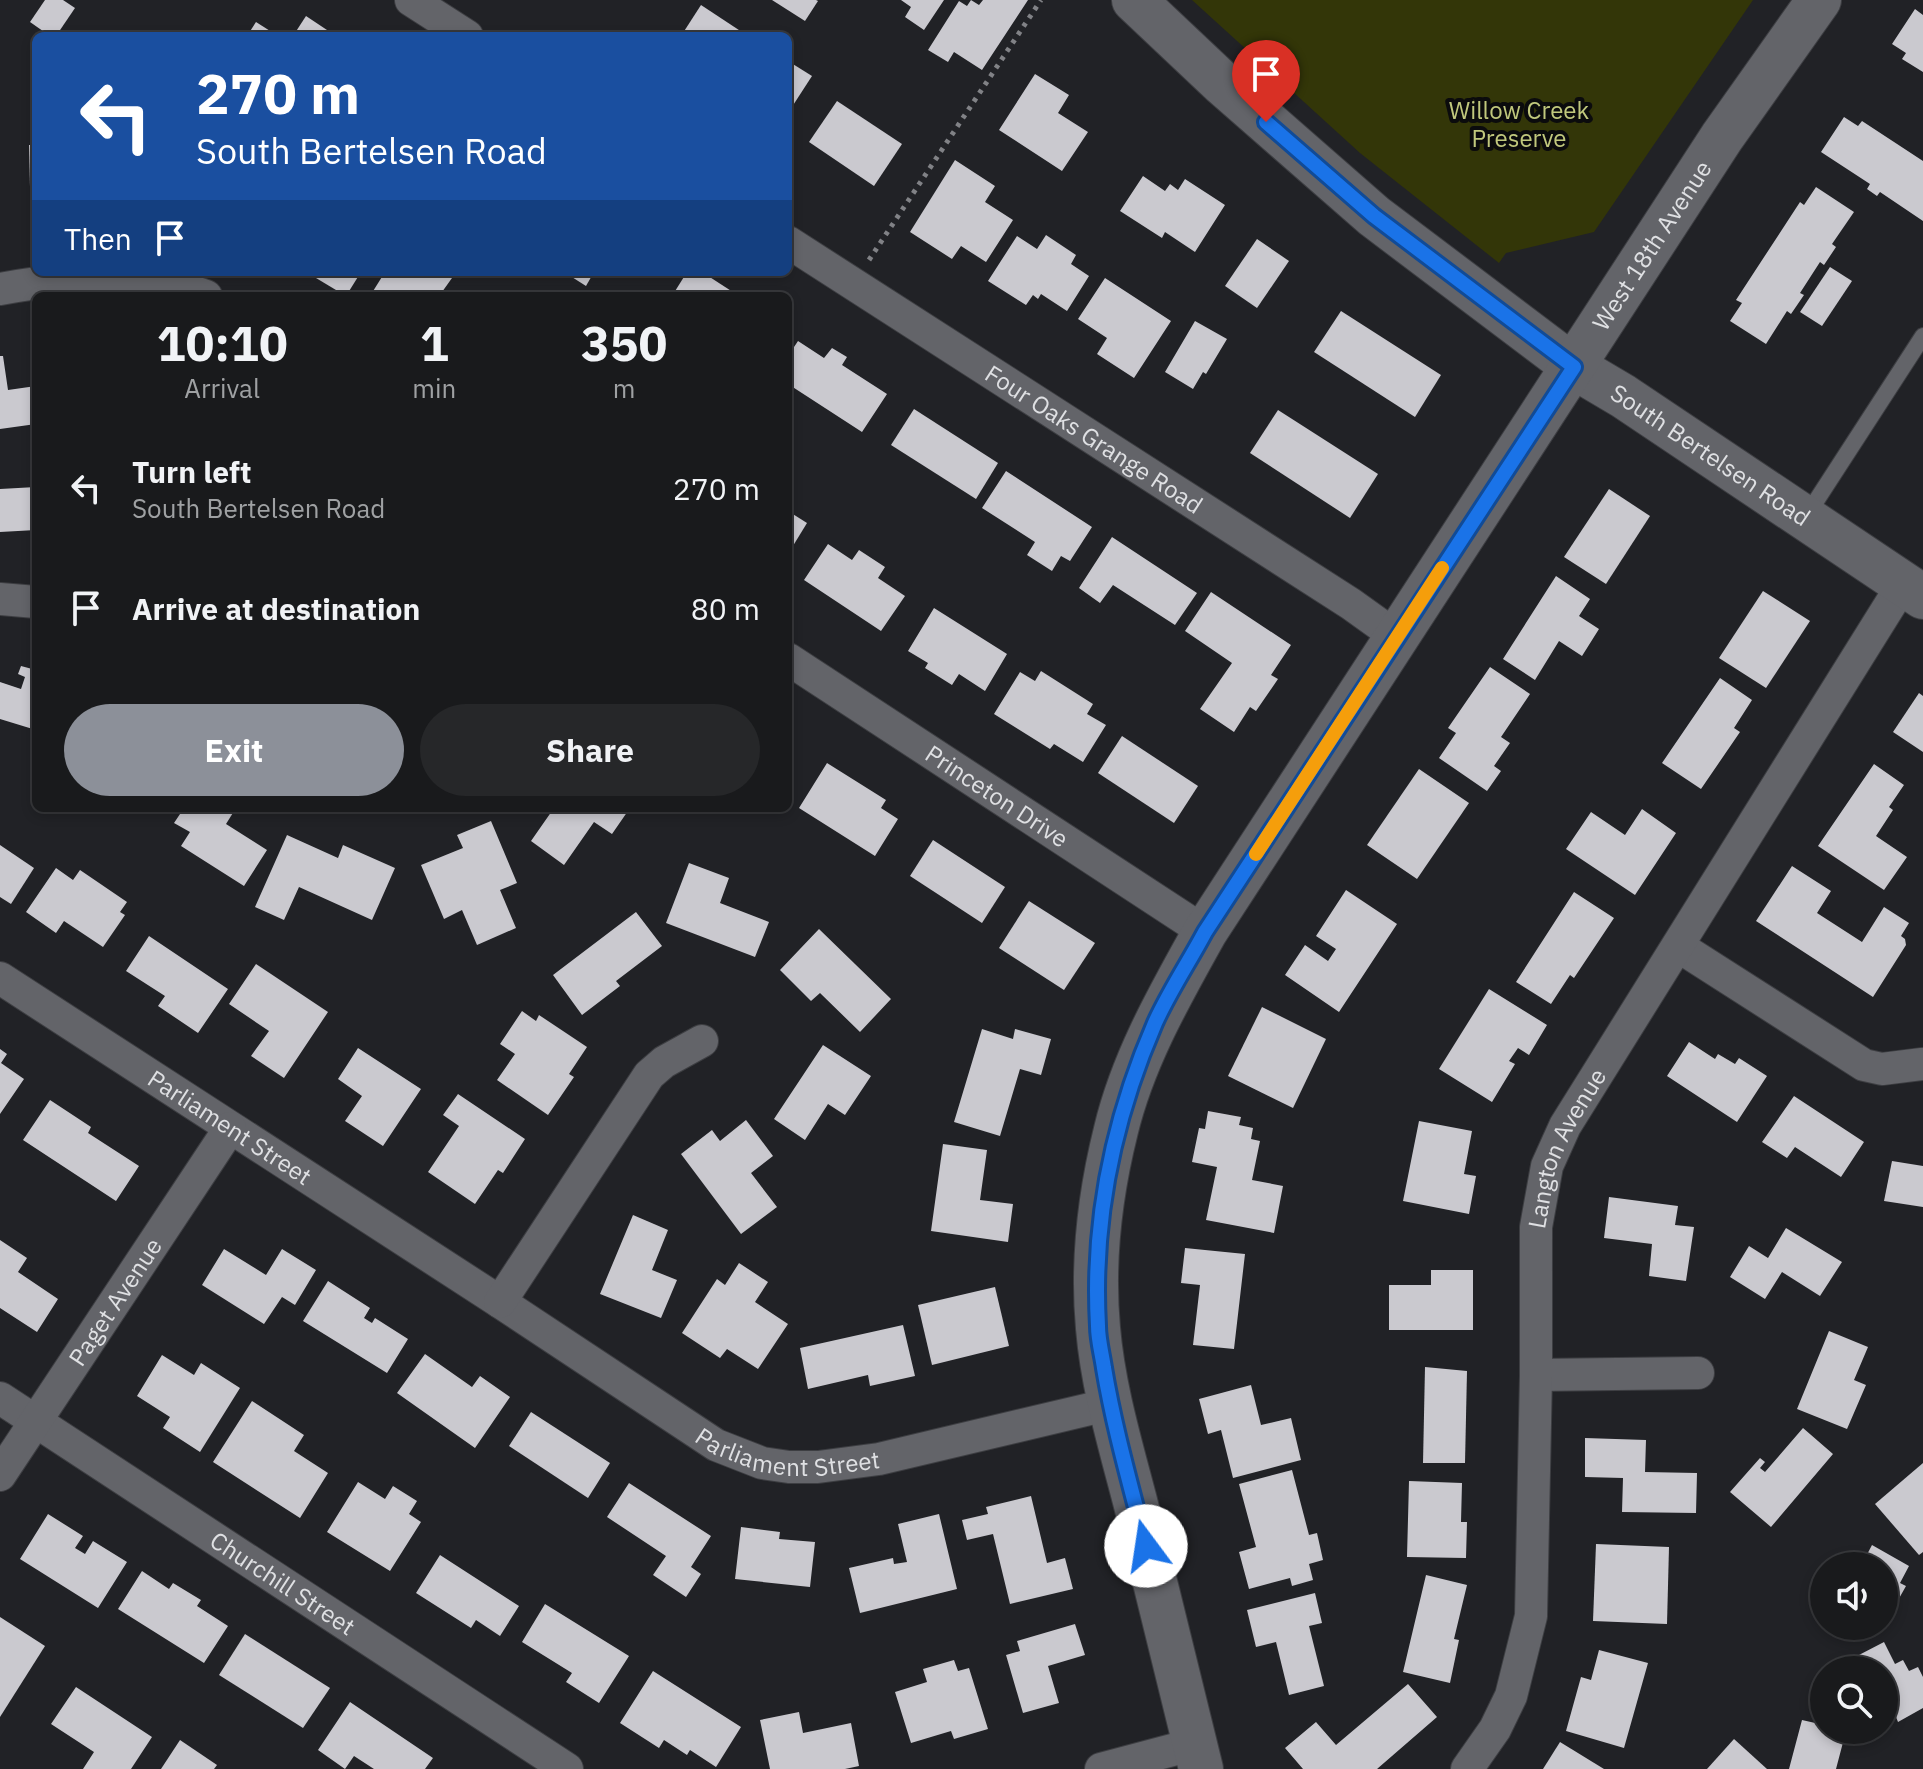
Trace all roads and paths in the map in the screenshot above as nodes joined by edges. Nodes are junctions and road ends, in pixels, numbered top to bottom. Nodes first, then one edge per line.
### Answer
1 (411, 0) edge
2 (1041, 0) edge
3 (1134, 0) edge
4 (1819, 0) edge
5 (461, 32) edge
6 (792, 245) edge
7 (853, 284) junction
8 (0, 289) edge
9 (193, 292) edge
10 (1923, 336) edge
11 (1574, 367) junction
12 (1804, 519) junction
13 (1913, 591) edge
14 (0, 599) edge
15 (32, 602) edge
16 (1397, 637) junction
17 (792, 662) edge
18 (1205, 932) junction
19 (1678, 946) junction
20 (0, 978) edge
21 (702, 1041) dead end
22 (1922, 1064) edge
23 (230, 1128) junction
24 (500, 1302) junction
25 (1698, 1373) dead end
26 (1536, 1375) junction
27 (0, 1398) edge
28 (1111, 1404) junction
29 (35, 1421) junction
30 (0, 1475) edge
31 (1198, 1757) edge
32 (567, 1769) edge
33 (1101, 1769) edge
34 (1467, 1769) edge

1 - 5 street
2 - 7 path
3 - 11 street, South Bertelsen Road
4 - 11 street, West 18th Avenue
6 - 7 street, Four Oaks Grange Road
7 - 16 street, Four Oaks Grange Road
8 - 9 street
10 - 12 lane
11 - 12 street, South Bertelsen Road
11 - 16 street, West 18th Avenue
12 - 13 street, South Bertelsen Road
13 - 19 street, Langton Avenue
14 - 15 street
16 - 18 street, West 18th Avenue
17 - 18 street, Princeton Drive
18 - 28 street, West 18th Avenue
19 - 22 street
19 - 26 street, Langton Avenue
20 - 23 street, Parliament Street
21 - 24 street
23 - 24 street, Parliament Street
23 - 29 street, Paget Avenue
24 - 28 street, Parliament Street
25 - 26 street
26 - 34 street, Langton Avenue
27 - 29 street, Churchill Street
28 - 31 street, West 18th Avenue
29 - 30 street, Paget Avenue
29 - 32 street, Churchill Street
31 - 33 street

